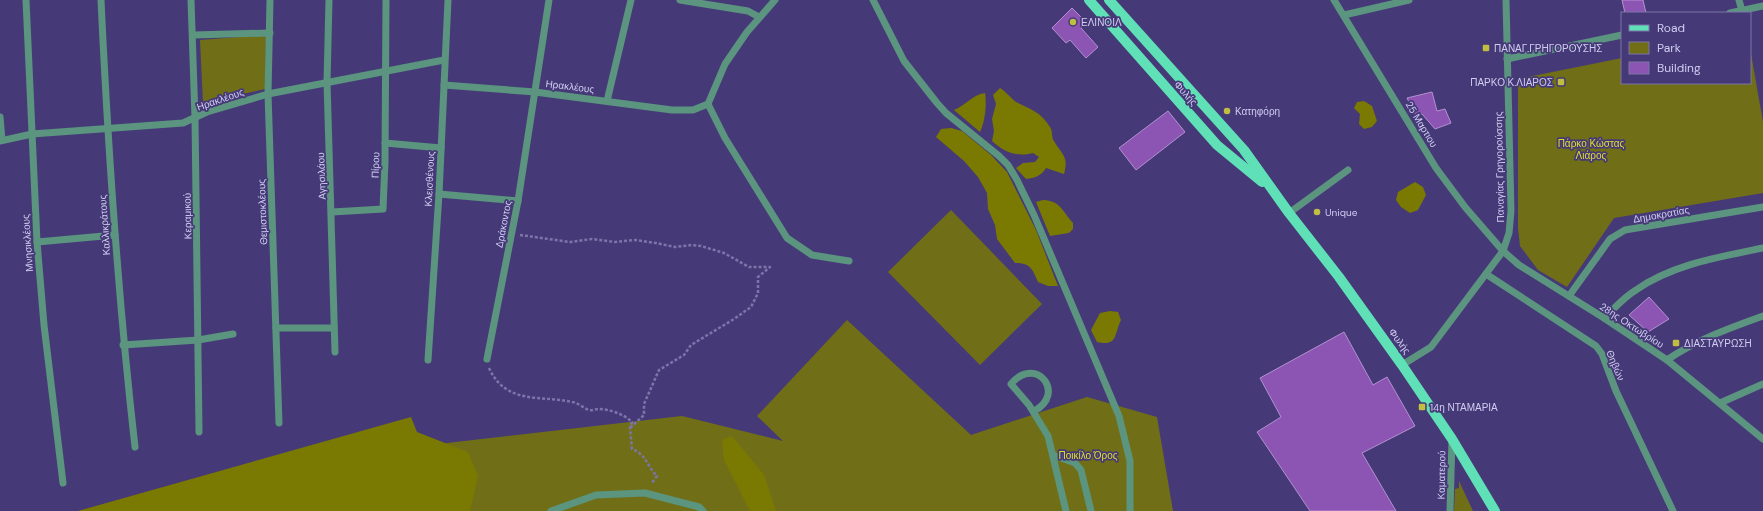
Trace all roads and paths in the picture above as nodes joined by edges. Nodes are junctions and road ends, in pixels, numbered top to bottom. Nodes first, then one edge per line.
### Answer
1 (26, 0) edge
2 (101, 0) edge
3 (191, 0) edge
4 (270, 0) edge
5 (329, 0) edge
6 (386, 0) edge
7 (448, 0) edge
8 (549, 0) edge
9 (631, 0) edge
10 (680, 0) edge
11 (775, 0) edge
12 (873, 0) edge
13 (1089, 0) edge
14 (1109, 0) edge
15 (1334, 0) edge
16 (1409, 0) edge
17 (1506, 0) edge
18 (1740, 0) edge
19 (1763, 6) edge
20 (1742, 10) junction
21 (1734, 12) edge
22 (1344, 14) junction
23 (759, 17) junction
24 (270, 33) junction
25 (193, 35) junction
26 (1621, 35) edge
27 (1507, 59) junction
28 (444, 60) junction
29 (385, 71) junction
30 (327, 82) junction
31 (444, 85) junction
32 (535, 92) junction
33 (268, 94) junction
34 (607, 101) junction
35 (708, 104) junction
36 (0, 117) edge
37 (195, 118) junction
38 (106, 128) junction
39 (32, 134) junction
40 (1, 140) edge
41 (385, 143) junction
42 (441, 148) junction
43 (1348, 170) dead end
44 (1274, 192) junction
45 (439, 194) junction
46 (518, 201) junction
47 (1763, 207) edge
48 (332, 212) junction
49 (1289, 213) junction
50 (511, 234) junction
51 (115, 235) junction
52 (37, 242) junction
53 (1763, 248) edge
54 (1503, 251) junction
55 (849, 261) dead end
56 (1486, 274) junction
57 (1569, 296) junction
58 (1763, 316) edge
59 (1604, 318) junction
60 (276, 328) junction
61 (334, 328) junction
62 (233, 334) dead end
63 (198, 340) junction
64 (123, 345) junction
65 (334, 352) dead end
66 (487, 359) joint
67 (428, 360) dead end
68 (1667, 360) junction
69 (1402, 365) junction
70 (1763, 384) edge
71 (1720, 403) junction
72 (1034, 411) junction
73 (278, 423) dead end
74 (630, 428) junction
75 (199, 432) dead end
76 (1452, 438) junction
77 (1763, 439) edge
78 (135, 447) dead end
79 (1053, 455) junction
80 (63, 483) dead end
81 (645, 493) junction
82 (551, 511) edge
83 (703, 511) edge
84 (1066, 511) edge
85 (1090, 511) edge
86 (1130, 511) edge
87 (1450, 511) edge
88 (1496, 511) edge
89 (1673, 511) edge

1 - 39 street, Μνησικλέους
2 - 38 street, Καλλικράτους
3 - 25 street, Κεραμικού
4 - 24 street, Θεμιστοκλέους
5 - 30 street, Αγησιλάου
6 - 29 street, Πίρου
7 - 28 street, Κλεισθένους
8 - 32 street, Δράκοντος
9 - 34 street
10 - 23 street
11 - 23 street
12 - 86 street
13 - 44 main road, Φυλής
14 - 44 main road, Φυλής
15 - 22 street, 25 Μαρτιου
16 - 22 street
17 - 27 street, Παναγίας Γρηγορούσσης
18 - 20 street
19 - 20 street
20 - 21 street
22 - 54 street, 25 Μαρτιου
23 - 35 street
24 - 25 street
24 - 33 street, Θεμιστοκλέους
25 - 37 street, Κεραμικού
26 - 27 street
27 - 54 street, Παναγίας Γρηγορούσσης
28 - 29 street, Ηρακλέους
28 - 31 street, Κλεισθένους
29 - 30 street, Ηρακλέους
29 - 41 street, Πίρου
30 - 33 street, Ηρακλέους
30 - 48 street, Αγησιλάου
31 - 32 street, Ηρακλέους
31 - 42 street, Κλεισθένους
32 - 34 street, Ηρακλέους
32 - 46 street, Δράκοντος
33 - 37 street, Ηρακλέους
33 - 60 street, Θεμιστοκλέους
34 - 35 street, Ηρακλέους
35 - 55 street
36 - 40 street
37 - 38 street, Ηρακλέους
37 - 63 street, Κεραμικού
38 - 39 street, Ηρακλέους
38 - 51 street, Καλλικράτους
39 - 40 street, Ηρακλέους
39 - 52 street, Μνησικλέους
41 - 42 street
41 - 48 street, Πίρου
42 - 45 street, Κλεισθένους
43 - 49 street
44 - 49 main road, Φυλής
45 - 46 street
45 - 67 street, Κλεισθένους
46 - 50 street, Δράκοντος
47 - 57 street, Δημοκρατίας
48 - 61 street, Αγησιλάου
49 - 69 main road, Φυλής
50 - 66 street, Δράκοντος
50 - 74 path
51 - 52 street
51 - 64 street, Καλλικράτους
52 - 80 street, Μνησικλέους
53 - 59 street
54 - 56 street, Παναγίας Γρηγορούσσης
54 - 57 street, 28ης Οκτωβρίου
56 - 69 street, Παναγίας Γρηγορούσσης
56 - 89 street, Θηβών
57 - 59 street, 28ης Οκτωβρίου
58 - 68 street
59 - 68 street, 28ης Οκτωβρίου
60 - 61 street
60 - 73 street, Θεμιστοκλέους
61 - 65 street, Αγησιλάου
62 - 63 street
63 - 64 street
63 - 75 street, Κεραμικού
64 - 78 street, Καλλικράτους
66 - 74 path
68 - 71 street, 28ης Οκτωβρίου
69 - 76 main road, Φυλής
70 - 71 street
71 - 77 street, 28ης Οκτωβρίου
72 - 72 street
72 - 79 street
74 - 81 path
76 - 87 street, Καματερού
76 - 88 main road, Φυλής
79 - 84 street
79 - 85 street
81 - 82 street
81 - 83 street

